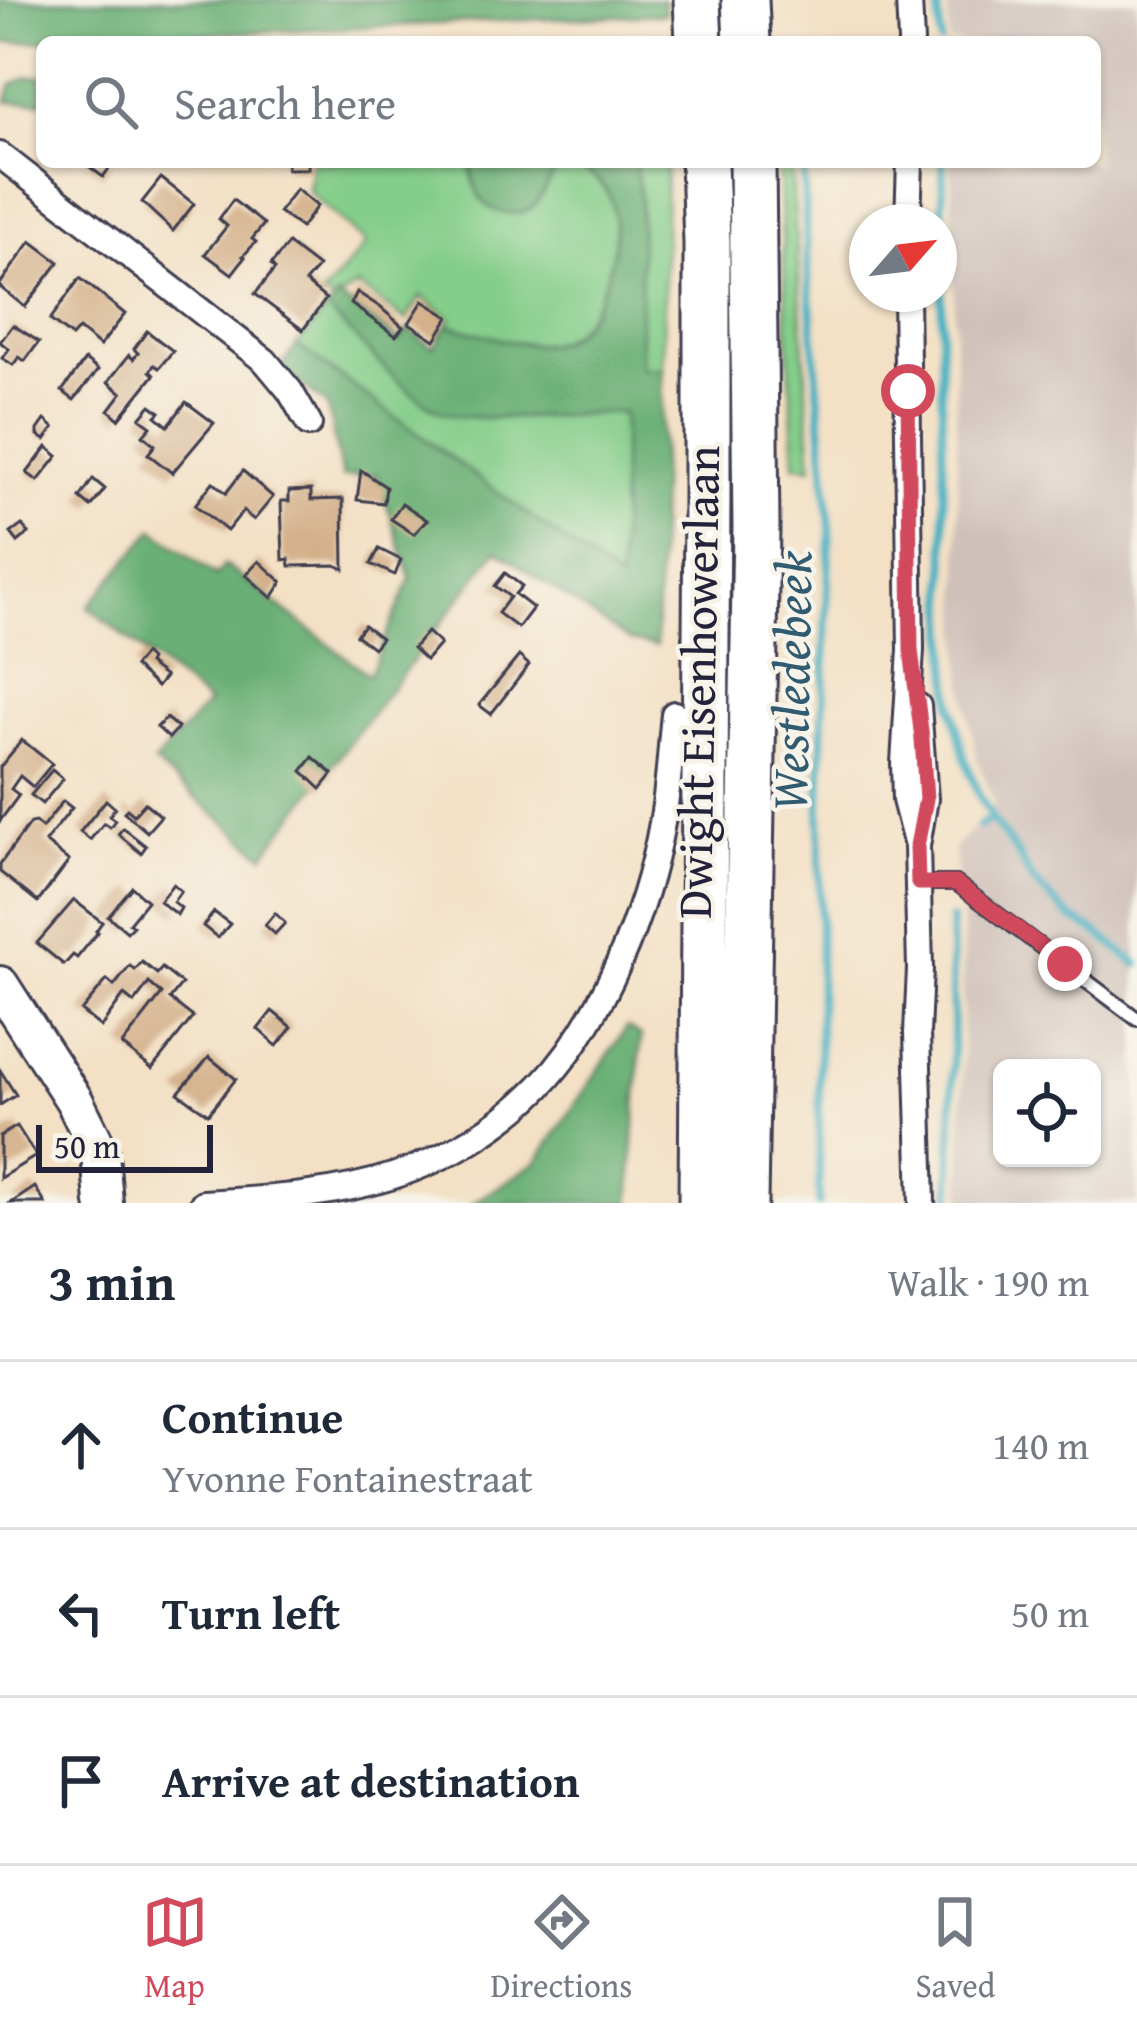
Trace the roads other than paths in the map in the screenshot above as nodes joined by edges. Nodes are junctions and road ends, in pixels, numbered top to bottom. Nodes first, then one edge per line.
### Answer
1 (697, 0) edge
2 (745, 0) edge
3 (909, 0) edge
4 (699, 36) edge
5 (747, 36) edge
6 (911, 36) edge
7 (0, 155) edge
8 (704, 168) edge
9 (752, 168) edge
10 (910, 168) edge
11 (909, 204) edge
12 (907, 312) edge
13 (309, 424) dead end
14 (674, 714) dead end
15 (918, 883) junction
16 (0, 985) edge
17 (1137, 1019) edge
18 (104, 1203) edge
19 (203, 1203) edge
20 (702, 1203) edge
21 (747, 1203) edge
22 (922, 1203) edge

1 - 4 highway
2 - 5 highway
3 - 6 street
7 - 13 street
8 - 20 highway, Dwight Eisenhowerlaan
9 - 21 highway, Dwight Eisenhowerlaan
10 - 11 street
12 - 15 street
14 - 19 street
15 - 17 lane
15 - 22 street
16 - 18 street

